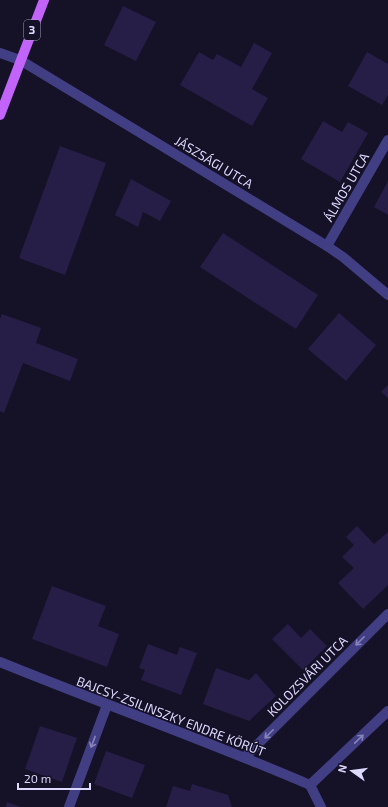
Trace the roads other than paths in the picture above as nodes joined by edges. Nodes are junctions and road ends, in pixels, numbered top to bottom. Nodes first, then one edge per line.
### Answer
1 (44, 0) edge
2 (0, 53) edge
3 (20, 60) junction
4 (0, 115) edge
5 (388, 140) edge
6 (327, 246) junction
7 (388, 295) edge
8 (388, 614) edge
9 (0, 662) edge
10 (107, 706) junction
11 (388, 711) edge
12 (245, 757) junction
13 (310, 785) junction
14 (69, 807) edge
15 (321, 807) edge

1 - 3 main road, 3
2 - 3 street, JÁSZSÁGI UTCA
3 - 4 main road, 3
3 - 6 street, JÁSZSÁGI UTCA
5 - 6 street, ÁLMOS UTCA
6 - 7 street, JÁSZSÁGI UTCA
8 -> 12 street, KOLOZSVÁRI UTCA
9 - 10 street, BAJCSY-ZSILINSZKY ENDRE KÖRÚT
10 - 12 street, BAJCSY-ZSILINSZKY ENDRE KÖRÚT
10 -> 14 street
13 -> 11 street
12 - 13 street, BAJCSY-ZSILINSZKY ENDRE KÖRÚT
13 - 15 street

